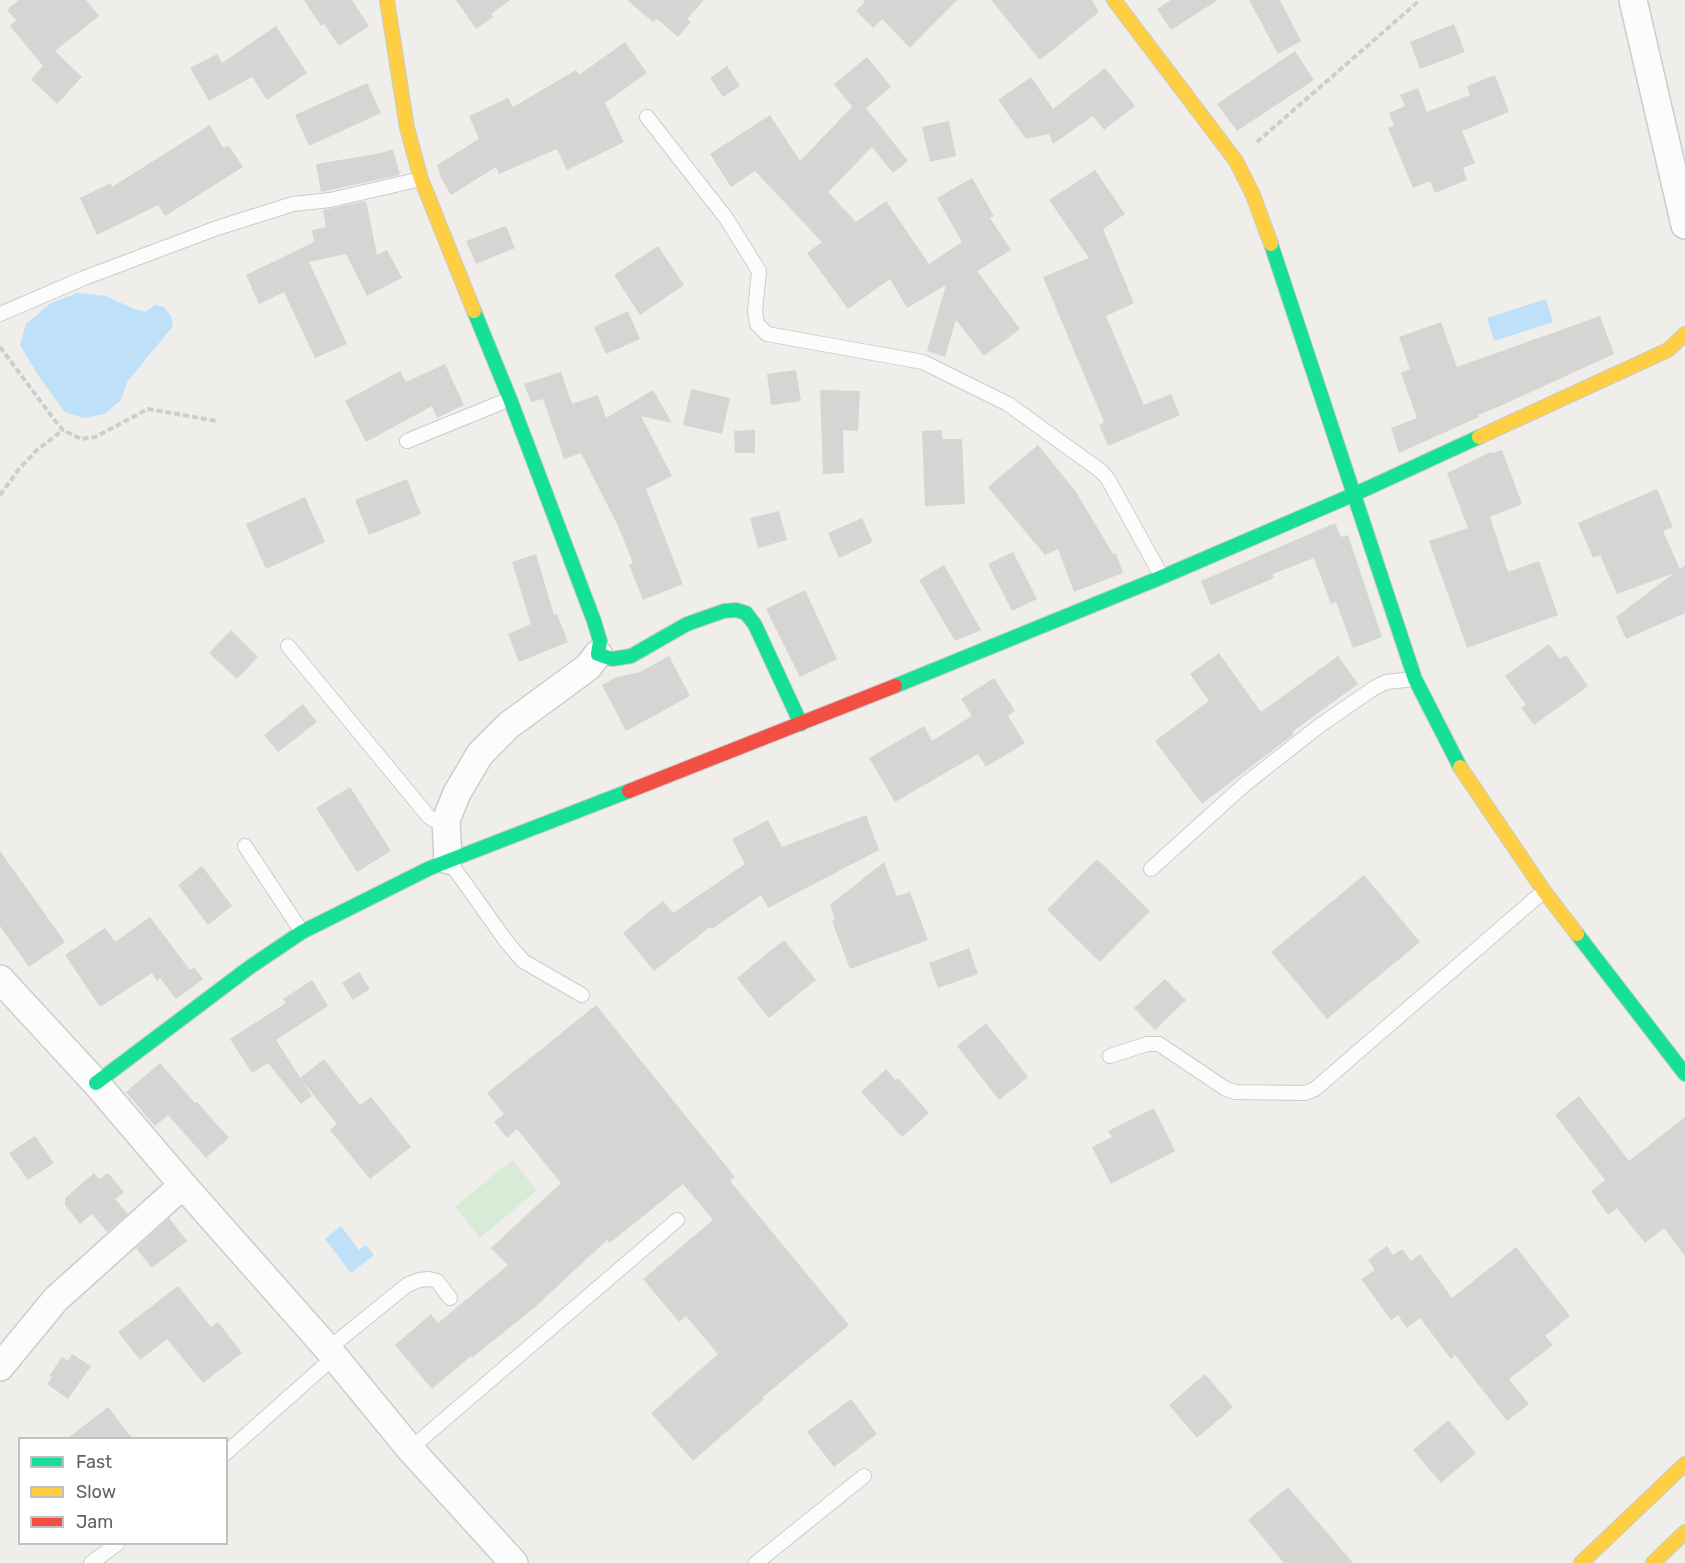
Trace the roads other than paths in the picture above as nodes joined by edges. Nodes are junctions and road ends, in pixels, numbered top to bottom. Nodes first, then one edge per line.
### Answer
1 (387, 0) edge
2 (1114, 0) edge
3 (1633, 0) edge
4 (647, 117) dead end
5 (421, 179) junction
6 (1685, 225) edge
7 (0, 314) edge
8 (1685, 334) edge
9 (510, 399) junction
10 (406, 441) dead end
11 (1356, 494) junction
12 (1162, 577) junction
13 (288, 646) dead end
14 (598, 654) junction
15 (1415, 679) junction
16 (801, 724) junction
17 (446, 820) junction
18 (245, 846) dead end
19 (448, 860) junction
20 (1151, 869) dead end
21 (1544, 891) junction
22 (302, 932) junction
23 (4, 991) edge
24 (582, 995) dead end
25 (1110, 1056) dead end
26 (1685, 1074) edge
27 (96, 1083) junction
28 (183, 1185) junction
29 (677, 1220) dead end
30 (450, 1298) dead end
31 (331, 1353) junction
32 (3, 1357) edge
33 (411, 1449) junction
34 (228, 1451) edge
35 (1685, 1464) edge
36 (864, 1476) dead end
37 (1685, 1532) edge
38 (116, 1545) edge
39 (91, 1563) edge
40 (513, 1563) edge
41 (756, 1563) edge
42 (1581, 1563) edge
43 (1653, 1563) edge

1 - 5 main road
2 - 11 main road
3 - 6 street
4 - 12 lane
5 - 7 lane
5 - 9 main road
8 - 11 main road
9 - 10 lane
9 - 14 main road
11 - 12 main road
11 - 15 main road
12 - 16 main road
13 - 17 lane
14 - 16 main road
14 - 17 street
15 - 20 lane
15 - 21 main road
16 - 19 main road
17 - 19 street
18 - 22 lane
19 - 22 main road
19 - 24 lane
21 - 25 lane
21 - 26 main road
22 - 27 main road
23 - 27 street
27 - 28 street
28 - 31 street
28 - 32 street
29 - 33 lane
30 - 31 lane
31 - 33 street
31 - 34 lane
33 - 40 street
35 - 42 main road
36 - 41 lane
37 - 43 main road
38 - 39 lane

